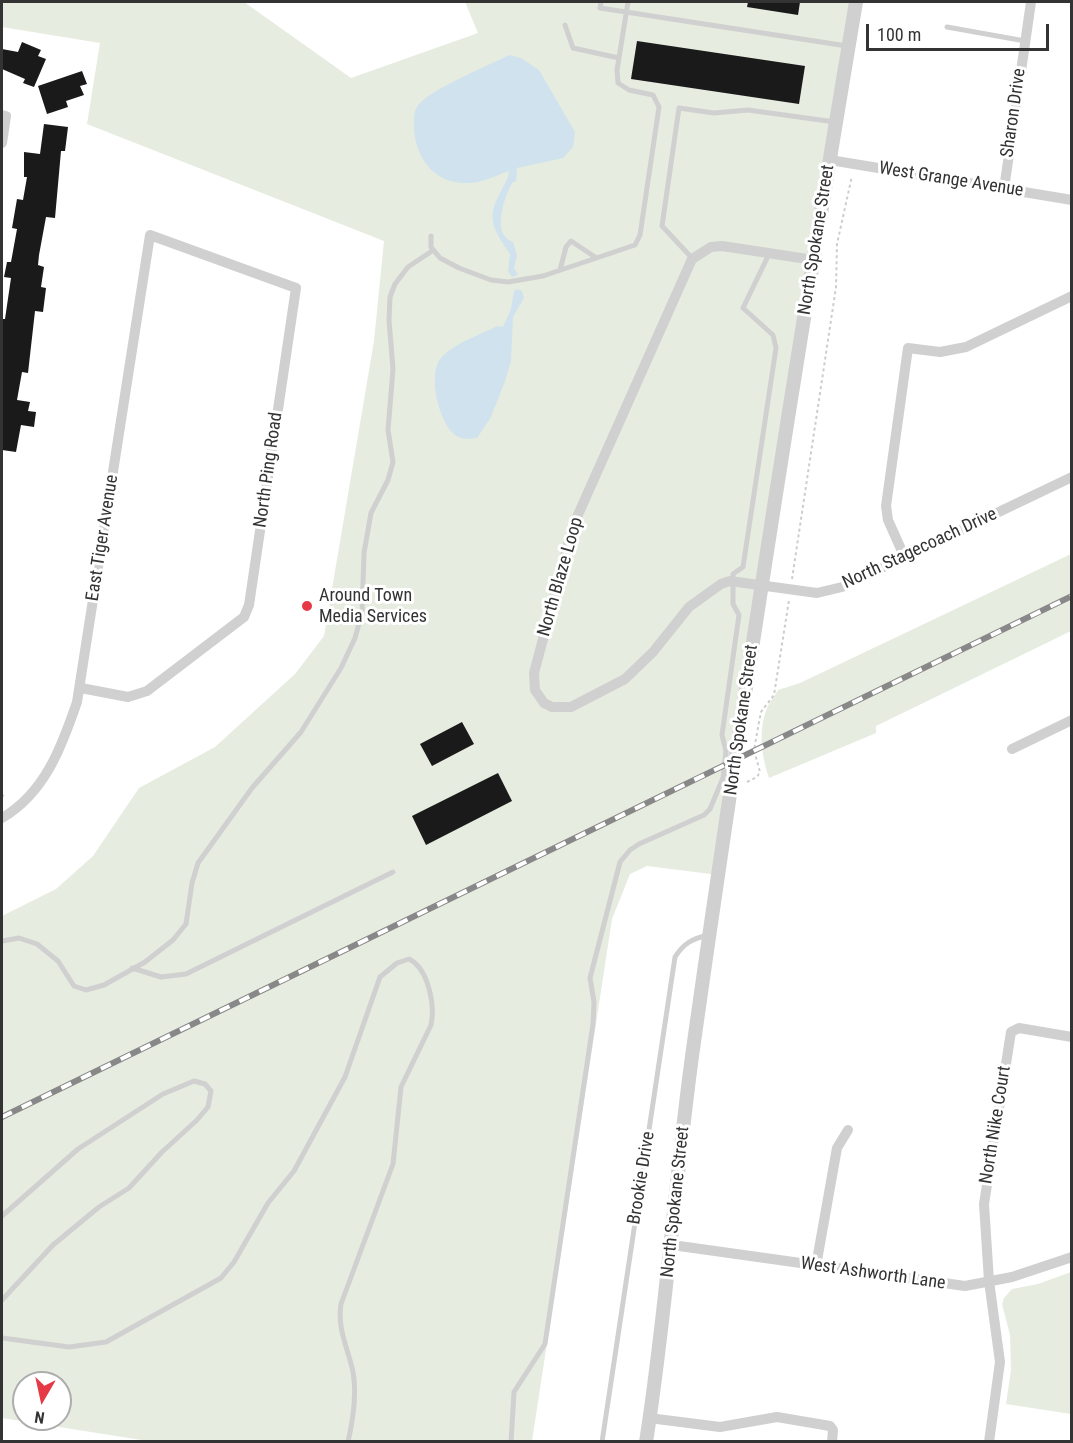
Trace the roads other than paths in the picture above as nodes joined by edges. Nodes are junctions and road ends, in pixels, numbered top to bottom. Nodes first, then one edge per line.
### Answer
1 (601, 2) edge
2 (628, 2) edge
3 (856, 2) edge
4 (1031, 2) edge
5 (627, 13) junction
6 (566, 25) dead end
7 (947, 27) dead end
8 (1025, 41) junction
9 (849, 46) junction
10 (619, 58) junction
11 (2, 115) edge
12 (836, 122) junction
13 (2, 143) edge
14 (830, 160) junction
15 (1004, 189) junction
16 (1071, 200) edge
17 (150, 235) joint
18 (431, 236) dead end
19 (432, 251) junction
20 (769, 254) junction
21 (596, 257) junction
22 (692, 259) junction
23 (814, 260) junction
24 (560, 270) junction
25 (1071, 296) edge
26 (1071, 477) edge
27 (905, 558) junction
28 (733, 582) junction
29 (762, 587) junction
30 (81, 688) junction
31 (1071, 720) edge
32 (1012, 749) dead end
33 (2, 818) edge
34 (393, 872) dead end
35 (710, 934) junction
36 (2, 941) edge
37 (132, 968) junction
38 (1071, 1037) edge
39 (848, 1130) dead end
40 (2, 1216) edge
41 (672, 1245) junction
42 (1071, 1257) edge
43 (816, 1266) junction
44 (989, 1281) junction
45 (2, 1300) edge
46 (2, 1338) edge
47 (649, 1418) junction
48 (348, 1442) edge
49 (512, 1442) edge
50 (602, 1442) edge
51 (646, 1442) edge
52 (832, 1442) edge
53 (989, 1442) edge

1 - 5 lane
2 - 5 lane
3 - 9 street, North Spokane Street
4 - 8 street, Sharon Drive
5 - 9 lane
5 - 10 lane
6 - 10 lane
7 - 8 lane
8 - 15 street, Sharon Drive
9 - 12 street, North Spokane Street
10 - 21 lane
11 - 13 street
12 - 14 street, North Spokane Street
12 - 22 lane
14 - 15 street, West Grange Avenue
14 - 23 street, North Spokane Street
15 - 16 street, West Grange Avenue
17 - 30 street, East Tiger Avenue
17 - 30 street, North Ping Road
18 - 19 lane
19 - 24 lane
19 - 37 lane
20 - 22 street
20 - 23 street
20 - 28 lane
21 - 24 lane
21 - 24 lane
22 - 28 street, North Blaze Loop
23 - 29 street, North Spokane Street
25 - 27 street
26 - 27 street, North Stagecoach Drive
27 - 29 street, North Stagecoach Drive
28 - 29 street
28 - 49 lane
29 - 35 street, North Spokane Street
30 - 33 street, East Tiger Avenue
31 - 32 street
34 - 37 lane
35 - 41 street, North Spokane Street
35 - 50 lane, Brookie Drive
36 - 37 lane
38 - 44 street, North Nike Court
39 - 43 street
40 - 45 lane
41 - 43 street, West Ashworth Lane
41 - 47 street, North Spokane Street
42 - 44 street, West Ashworth Lane
43 - 44 street, West Ashworth Lane
44 - 53 street
46 - 48 lane
47 - 51 street, North Spokane Street
47 - 52 street

